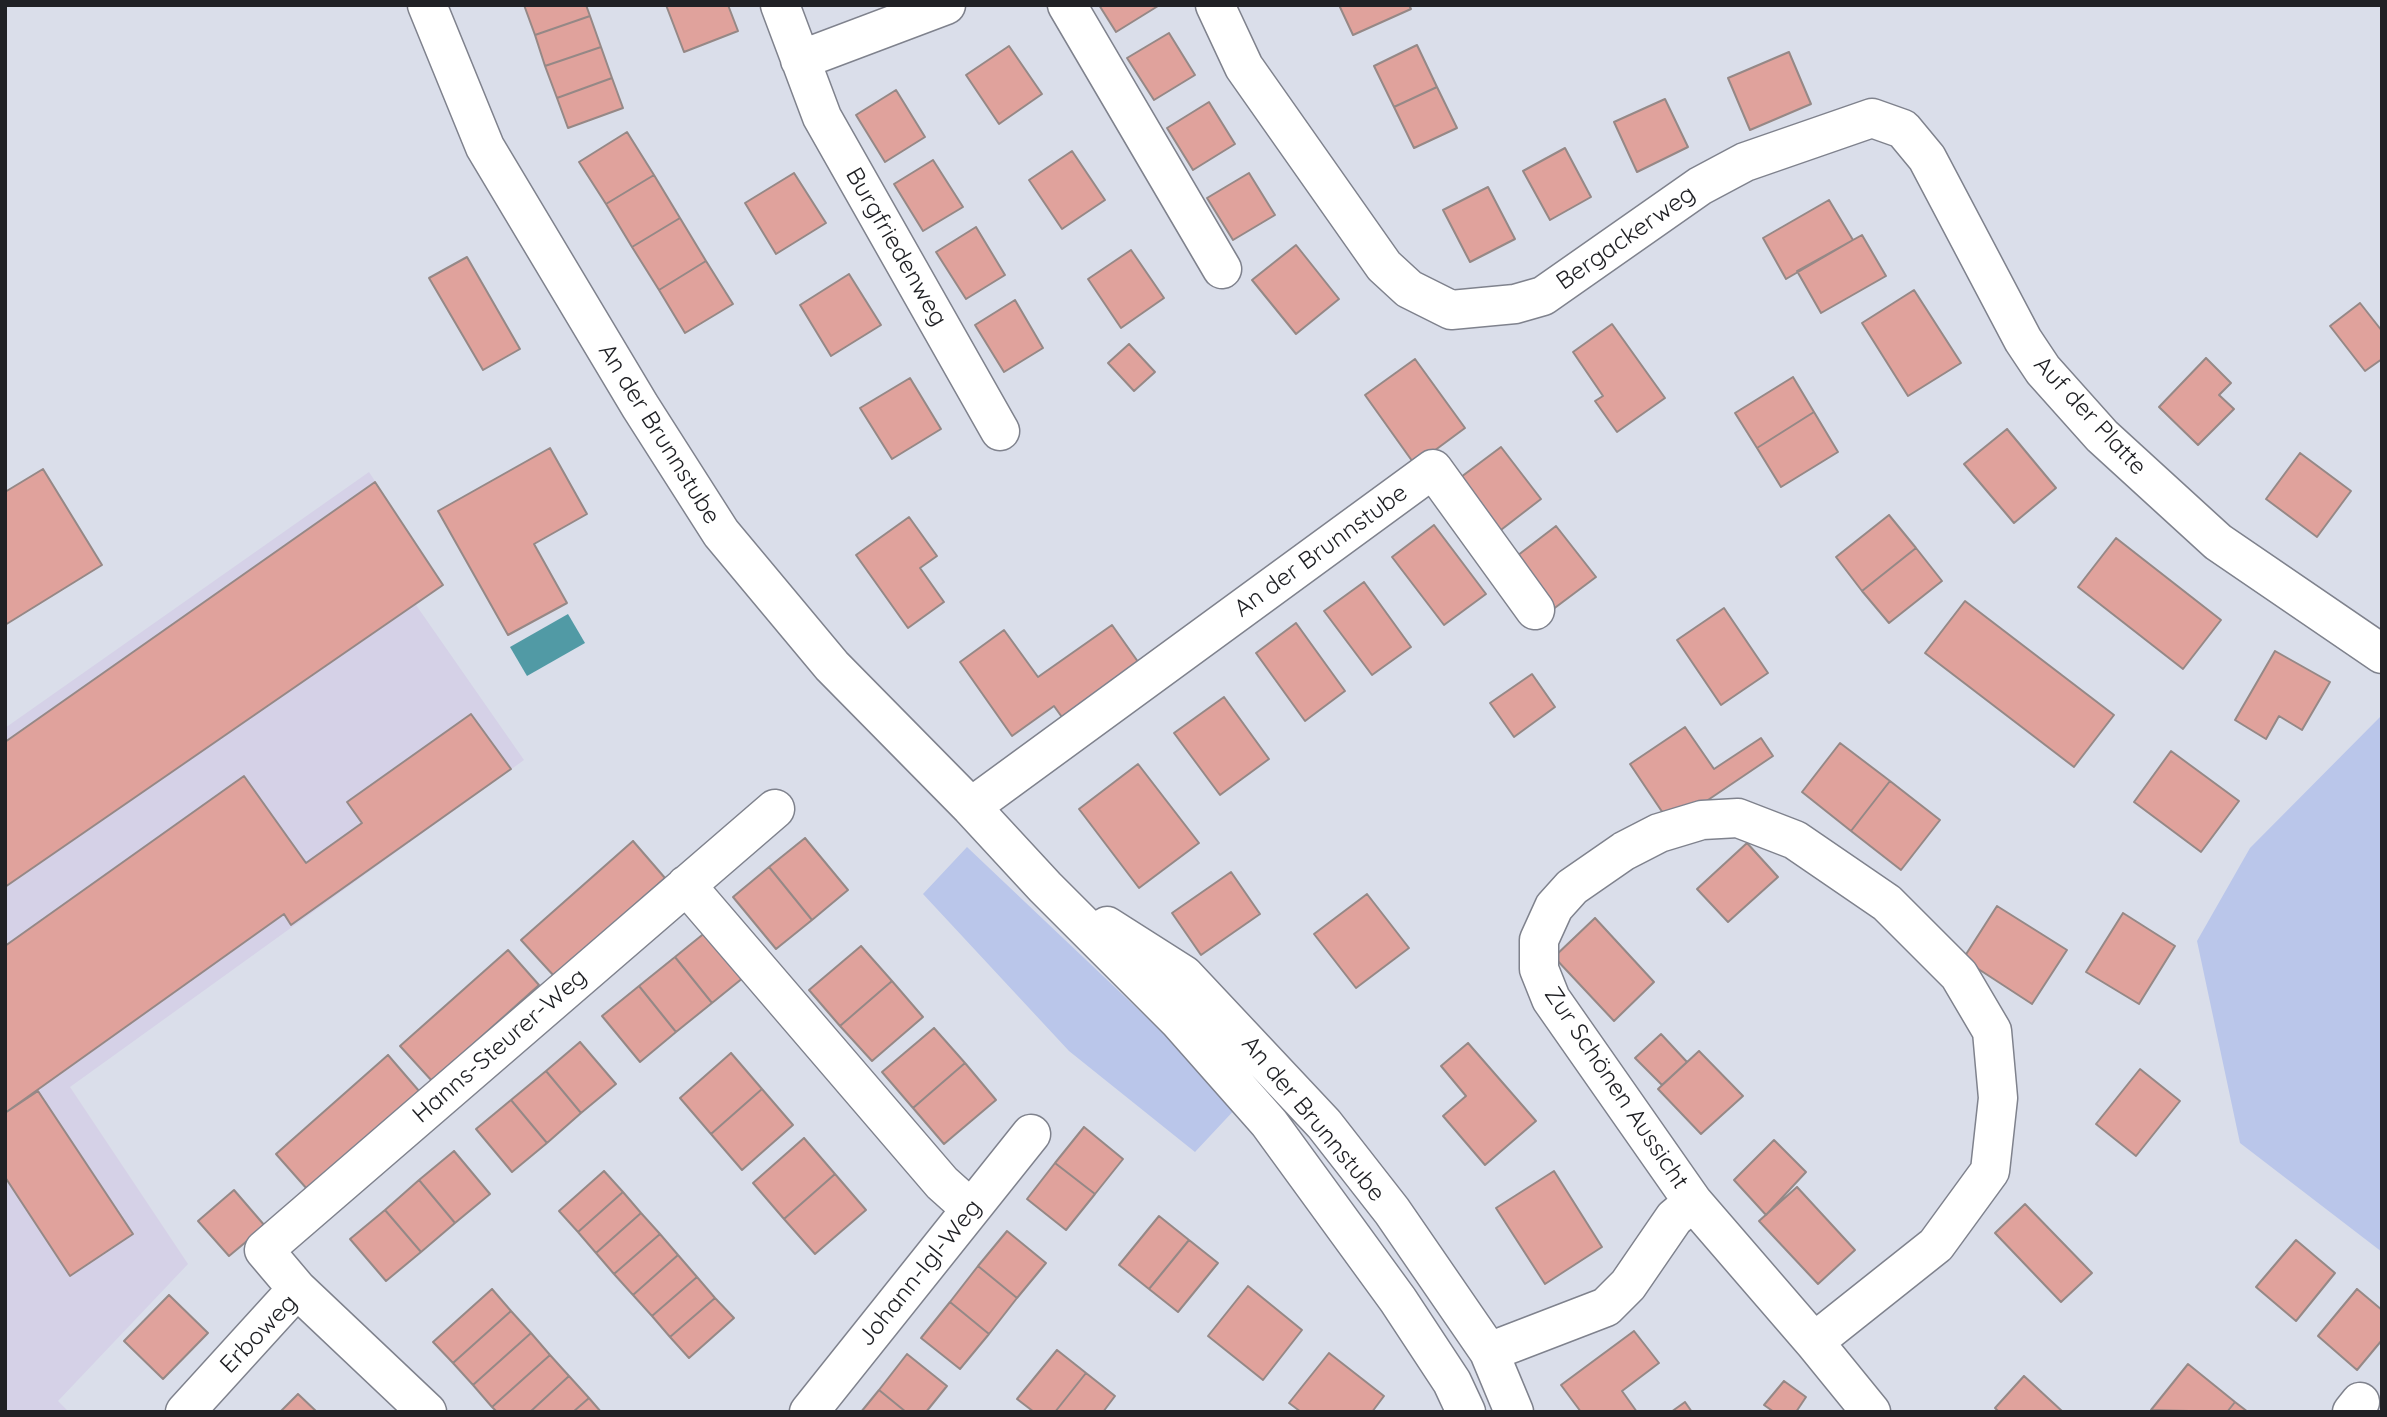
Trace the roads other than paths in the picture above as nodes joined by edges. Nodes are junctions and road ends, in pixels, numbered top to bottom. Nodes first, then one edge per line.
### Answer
1 (426, 5) edge
2 (780, 5) edge
3 (946, 5) edge
4 (1067, 5) edge
5 (1215, 5) edge
6 (800, 60) junction
7 (1872, 118) joint
8 (1222, 270) dead end
9 (1000, 431) dead end
10 (1535, 610) dead end
11 (2382, 654) edge
12 (971, 807) junction
13 (775, 808) dead end
14 (686, 885) junction
15 (1045, 887) junction
16 (1031, 1134) dead end
17 (1693, 1202) junction
18 (971, 1209) junction
19 (297, 1289) junction
20 (1814, 1342) junction
21 (1489, 1352) junction
22 (186, 1412) edge
23 (427, 1412) edge
24 (809, 1412) edge
25 (1466, 1412) edge
26 (1514, 1412) edge
27 (1871, 1412) edge

1 - 12 street, An der Brunnstube
2 - 6 street, Burgfriedenweg
3 - 6 street
4 - 8 street
5 - 7 street, Bergackerweg
6 - 9 street, Burgfriedenweg
7 - 11 street, Auf der Platte
10 - 12 street, An der Brunnstube
12 - 15 street, An der Brunnstube
13 - 14 street, Hanns-Steurer-Weg
14 - 18 street
14 - 19 street, Hanns-Steurer-Weg
15 - 21 street, An der Brunnstube
15 - 25 street, An der Brunnstube
16 - 18 street, Johann-Igl-Weg
17 - 20 street, Zur Schönen Aussicht
17 - 20 street, Zur Schönen Aussicht
17 - 21 street, Zur Schönen Aussicht
18 - 24 street, Johann-Igl-Weg
19 - 22 street, Erboweg
19 - 23 street, Erboweg
20 - 27 street, Zur Schönen Aussicht
21 - 26 street, An der Brunnstube

